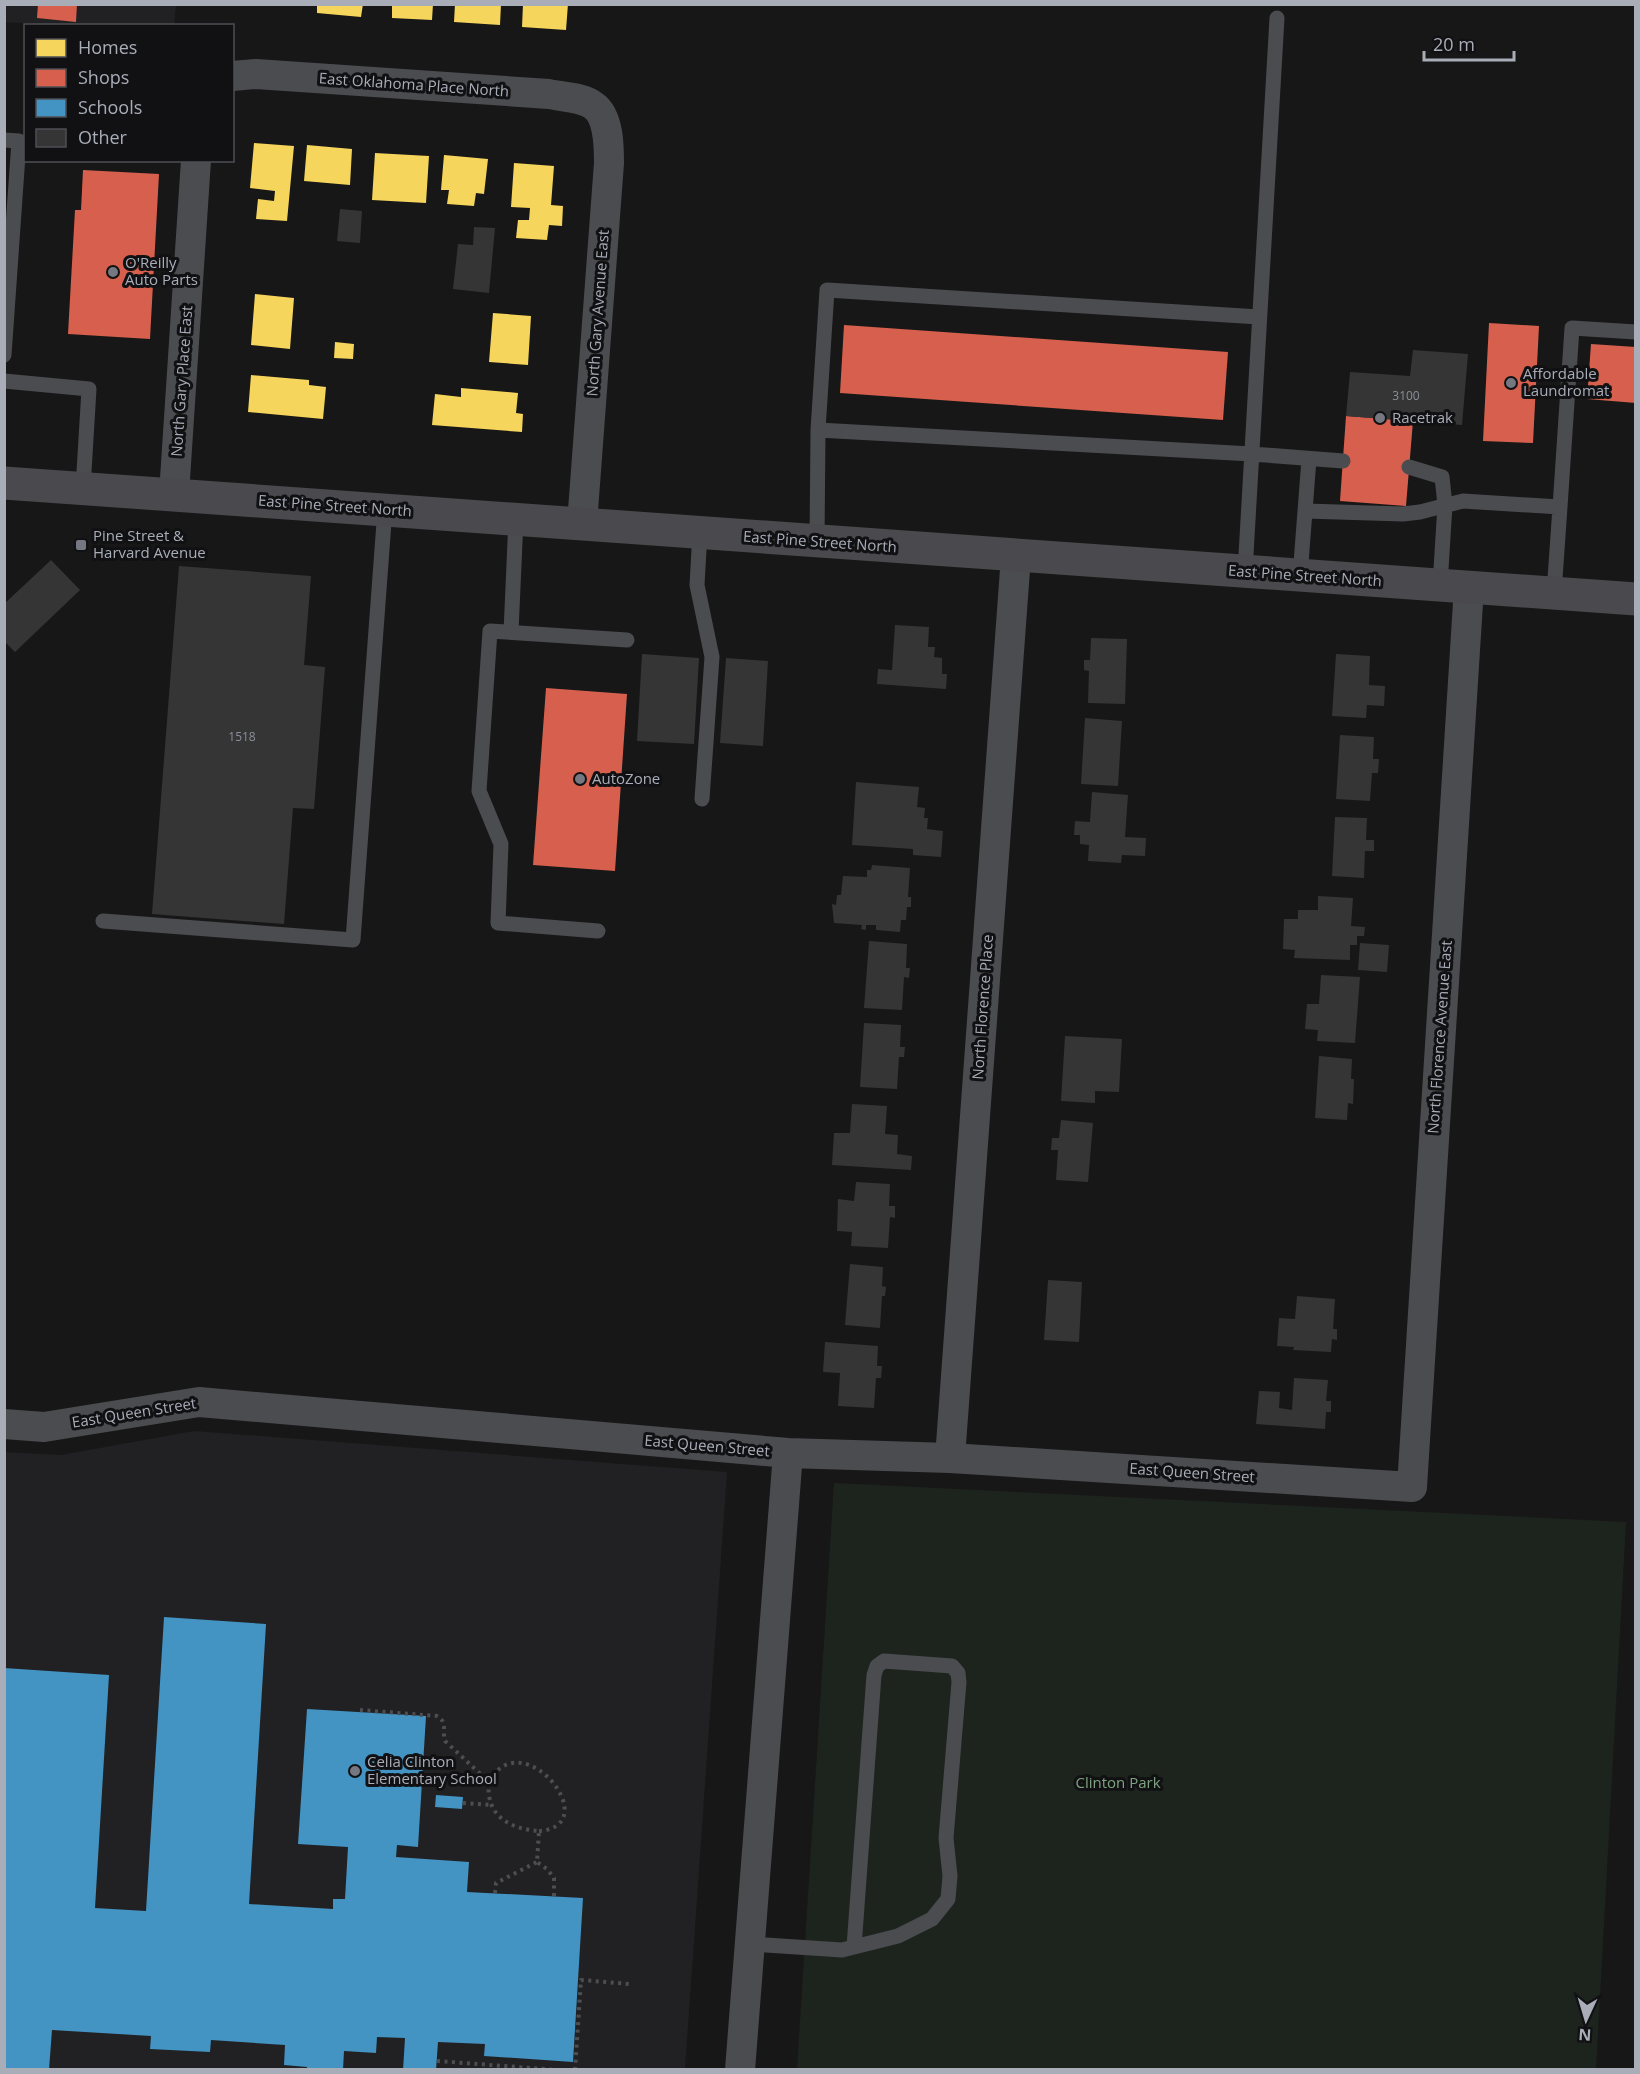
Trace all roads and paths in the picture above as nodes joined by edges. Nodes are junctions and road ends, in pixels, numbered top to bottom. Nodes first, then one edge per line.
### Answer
1 (1276, 18) dead end
2 (234, 76) edge
3 (595, 106) joint
4 (4, 140) edge
5 (196, 162) edge
6 (6, 318) edge
7 (1259, 318) junction
8 (1635, 332) edge
9 (4, 355) edge
10 (4, 381) edge
11 (818, 430) junction
12 (1252, 454) junction
13 (1309, 459) junction
14 (1343, 461) dead end
15 (1409, 468) dead end
16 (4, 483) edge
17 (83, 488) junction
18 (174, 494) junction
19 (1445, 505) junction
20 (1560, 507) junction
21 (385, 509) junction
22 (1305, 511) junction
23 (516, 519) junction
24 (582, 524) junction
25 (700, 532) junction
26 (817, 542) junction
27 (1016, 556) junction
28 (1245, 572) junction
29 (1300, 576) junction
30 (1454, 586) junction
31 (1554, 593) junction
32 (1635, 599) edge
33 (511, 632) junction
34 (627, 640) dead end
35 (702, 799) dead end
36 (103, 921) dead end
37 (598, 931) dead end
38 (4, 1424) edge
39 (788, 1454) junction
40 (950, 1458) junction
41 (1412, 1487) joint
42 (360, 1710) dead end
43 (489, 1782) junction
44 (463, 1803) dead end
45 (491, 1805) junction
46 (539, 1831) junction
47 (537, 1862) junction
48 (495, 1893) dead end
49 (554, 1897) dead end
50 (750, 1944) junction
51 (854, 1947) junction
52 (629, 1984) dead end
53 (437, 2061) dead end
54 (557, 2070) edge
55 (575, 2070) edge
56 (740, 2070) edge

1 - 7 lane
2 - 3 street, East Oklahoma Place North
3 - 24 street, North Gary Avenue East
4 - 6 lane
5 - 18 street, North Gary Place East
6 - 9 lane
7 - 11 lane
7 - 12 lane
8 - 20 lane
10 - 17 lane
11 - 12 lane
11 - 26 lane
12 - 13 lane
12 - 28 lane
13 - 14 lane
13 - 22 lane
15 - 19 lane
16 - 17 main road, East Pine Street North
17 - 18 main road, East Pine Street North
18 - 21 main road, East Pine Street North
19 - 20 lane
19 - 22 lane
19 - 30 lane
20 - 31 lane
21 - 23 main road, East Pine Street North
21 - 36 lane
22 - 29 lane
23 - 24 main road, East Pine Street North
23 - 33 lane
24 - 25 main road, East Pine Street North
25 - 26 main road, East Pine Street North
25 - 35 lane
26 - 27 main road, East Pine Street North
27 - 28 main road, East Pine Street North
27 - 40 street, North Florence Place
28 - 29 main road, East Pine Street North
29 - 30 main road, East Pine Street North
30 - 31 main road, East Pine Street North
30 - 41 street, North Florence Avenue East
31 - 32 main road, East Pine Street North
33 - 34 lane
33 - 37 lane
38 - 39 street, East Queen Street
39 - 40 street, East Queen Street
39 - 50 street
40 - 41 street, East Queen Street
42 - 43 path
43 - 45 path
43 - 46 path
44 - 45 path
45 - 46 path
46 - 47 path
47 - 48 path
47 - 49 path
50 - 51 lane
50 - 56 street
51 - 51 lane
52 - 55 path
53 - 54 path

